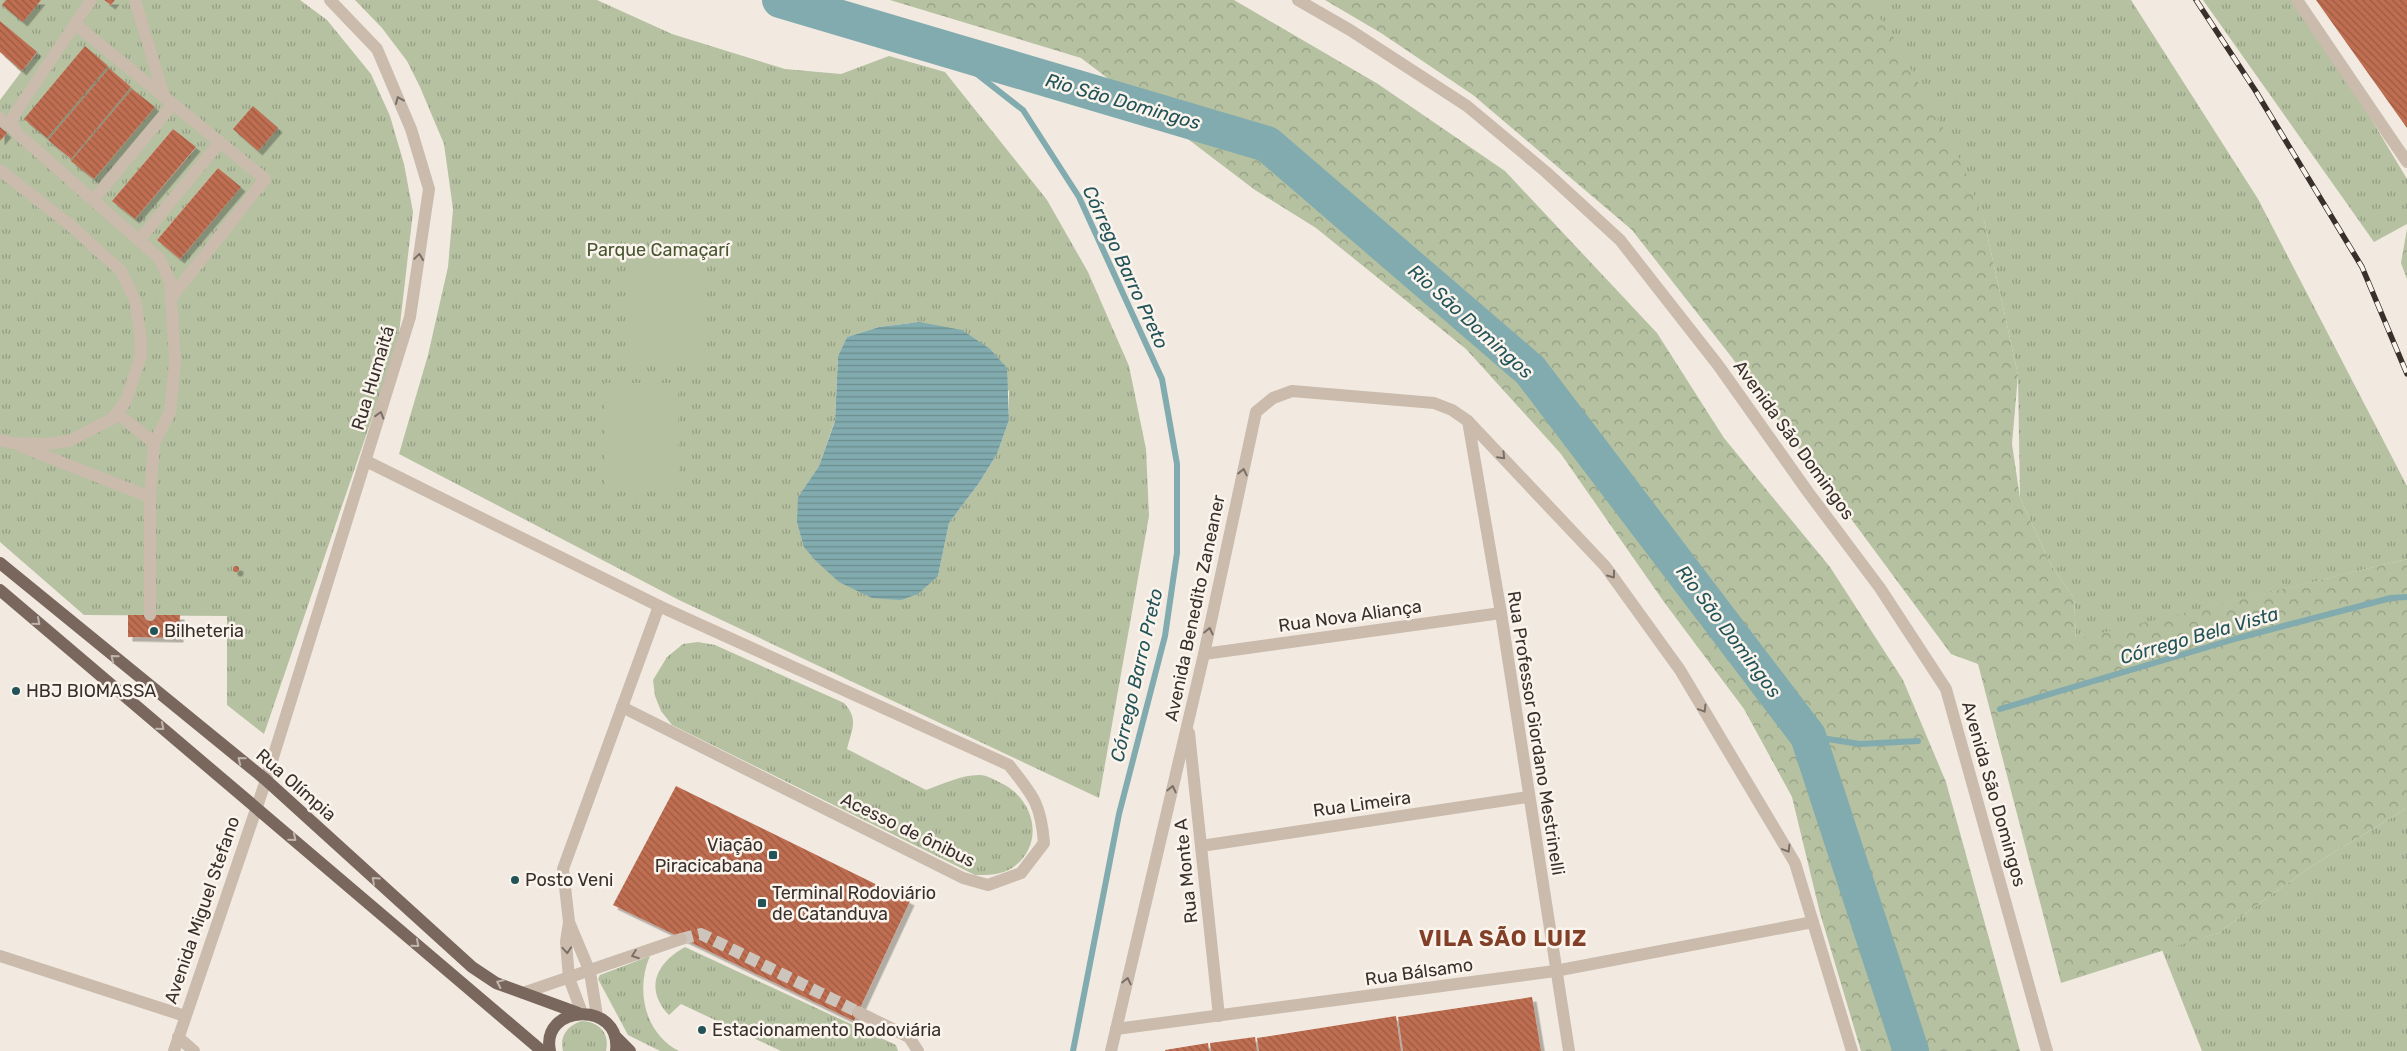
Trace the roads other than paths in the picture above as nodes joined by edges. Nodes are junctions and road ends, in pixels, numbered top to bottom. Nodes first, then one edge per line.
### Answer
1 (91, 0) edge
2 (135, 0) edge
3 (330, 0) edge
4 (1298, 0) edge
5 (2296, 0) edge
6 (75, 24) junction
7 (168, 100) junction
8 (0, 118) edge
9 (14, 129) junction
10 (220, 142) junction
11 (2407, 162) edge
12 (0, 170) edge
13 (94, 199) junction
14 (140, 239) junction
15 (170, 299) junction
16 (118, 414) junction
17 (1468, 421) junction
18 (0, 440) edge
19 (13, 443) junction
20 (154, 443) junction
21 (366, 461) junction
22 (150, 497) junction
23 (0, 563) edge
24 (0, 590) edge
25 (660, 606) junction
26 (1501, 613) junction
27 (150, 615) dead end
28 (1204, 654) junction
29 (622, 707) junction
30 (1188, 722) junction
31 (266, 780) junction
32 (1528, 797) junction
33 (256, 807) junction
34 (1201, 846) junction
35 (569, 922) junction
36 (1814, 922) junction
37 (681, 939) tunnel mouth
38 (0, 956) edge
39 (1555, 971) junction
40 (590, 972) junction
41 (569, 978) junction
42 (523, 993) junction
43 (858, 1012) tunnel mouth
44 (580, 1013) junction
45 (185, 1016) junction
46 (597, 1016) junction
47 (1219, 1016) junction
48 (1116, 1029) junction
49 (615, 1036) junction
50 (178, 1037) junction
51 (174, 1051) edge
52 (194, 1051) edge
53 (542, 1051) edge
54 (550, 1051) edge
55 (616, 1051) edge
56 (630, 1051) edge
57 (918, 1051) edge
58 (1111, 1051) edge
59 (1569, 1051) edge
60 (1852, 1051) edge
61 (2047, 1051) edge

1 - 6 street
2 - 7 street
21 -> 3 street, Rua Humaitá
4 - 61 street, Avenida São Domingos
5 - 11 street
6 - 7 street
6 - 9 street
7 - 10 street
7 - 13 street
8 - 9 street
9 - 13 street
10 - 14 street
10 - 15 street
12 - 16 street
13 - 14 street
14 - 15 street
15 - 20 street
16 - 19 street
16 - 20 street
17 - 26 street, Rua Professor Giordano Mestrinelli
28 -> 17 street, Avenida Benedito Zaneaner
17 -> 36 street
18 - 19 street
19 - 22 street
20 - 22 street
21 - 25 street, Acesso de ônibus
21 - 31 street, Rua Humaitá
22 - 27 street
31 -> 23 main road, Rua Olímpia
24 -> 33 main road
25 - 29 street
25 - 29 street, Acesso de ônibus
26 - 28 street, Rua Nova Aliança
26 - 32 street, Rua Professor Giordano Mestrinelli
28 - 30 street, Avenida Benedito Zaneaner
29 - 35 street
30 - 34 street, Rua Monte A
48 -> 30 street, Avenida Benedito Zaneaner
31 - 33 street, Avenida Miguel Stefano
42 -> 31 main road, Rua Olímpia
32 - 34 street, Rua Limeira
32 - 39 street, Rua Professor Giordano Mestrinelli
33 - 45 street, Avenida Miguel Stefano
33 -> 53 main road
34 - 47 street, Rua Monte A
35 - 40 street
35 -> 41 street
36 - 39 street, Rua Bálsamo
36 - 60 street
37 -> 40 street
38 - 45 street
39 - 47 street, Rua Bálsamo
39 - 59 street, Rua Professor Giordano Mestrinelli
40 - 41 street
40 - 46 street
41 - 42 street
41 - 44 street
42 - 44 main road, Rua Olímpia
43 - 57 street
44 - 46 main road, Rua Olímpia
44 - 54 main road
45 - 50 street, Avenida Miguel Stefano
46 - 49 main road
47 - 48 street, Rua Bálsamo
48 - 58 street, Avenida Benedito Zaneaner
49 - 55 main road
49 - 56 main road
50 - 51 street, Avenida Miguel Stefano
50 - 52 street

